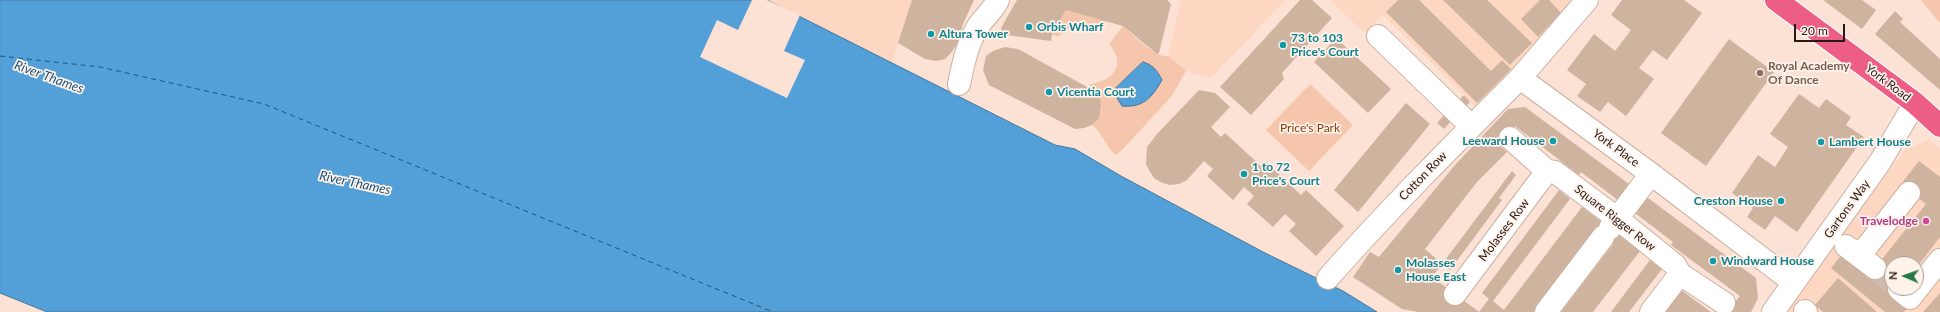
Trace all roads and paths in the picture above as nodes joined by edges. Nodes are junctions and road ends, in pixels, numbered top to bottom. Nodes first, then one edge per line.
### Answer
1 (998, 0) edge
2 (1776, 0) edge
3 (1578, 3) edge
4 (1378, 36) dead end
5 (1520, 78) junction
6 (959, 84) dead end
7 (1915, 102) junction
8 (1471, 126) junction
9 (1940, 126) edge
10 (1510, 138) dead end
11 (1551, 172) junction
12 (1651, 174) junction
13 (1909, 193) dead end
14 (1610, 228) junction
15 (1830, 234) junction
16 (1854, 252) junction
17 (1940, 260) edge
18 (1875, 268) tunnel mouth
19 (1677, 269) junction
20 (1328, 278) dead end
21 (1924, 280) edge
22 (1793, 282) junction
23 (1455, 294) dead end
24 (1724, 303) dead end
25 (1546, 312) edge
26 (1651, 312) edge
27 (1773, 312) edge

1 - 6 street
2 - 7 highway, York Road
3 - 5 street
4 - 8 street
5 - 8 street, Cotton Row
5 - 12 street, York Place
7 - 9 highway, York Road
7 - 15 street, Gartons Way
8 - 20 street, Cotton Row
10 - 11 street, Square Rigger Row
11 - 14 street, Square Rigger Row
11 - 23 street, Molasses Row
12 - 14 street
12 - 22 street, York Place
13 - 16 street
14 - 19 street, Square Rigger Row
14 - 25 street
15 - 16 street
15 - 22 street, Gartons Way
16 - 18 street
17 - 21 street
19 - 24 street, Square Rigger Row
19 - 26 street
22 - 27 street, Gartons Way

